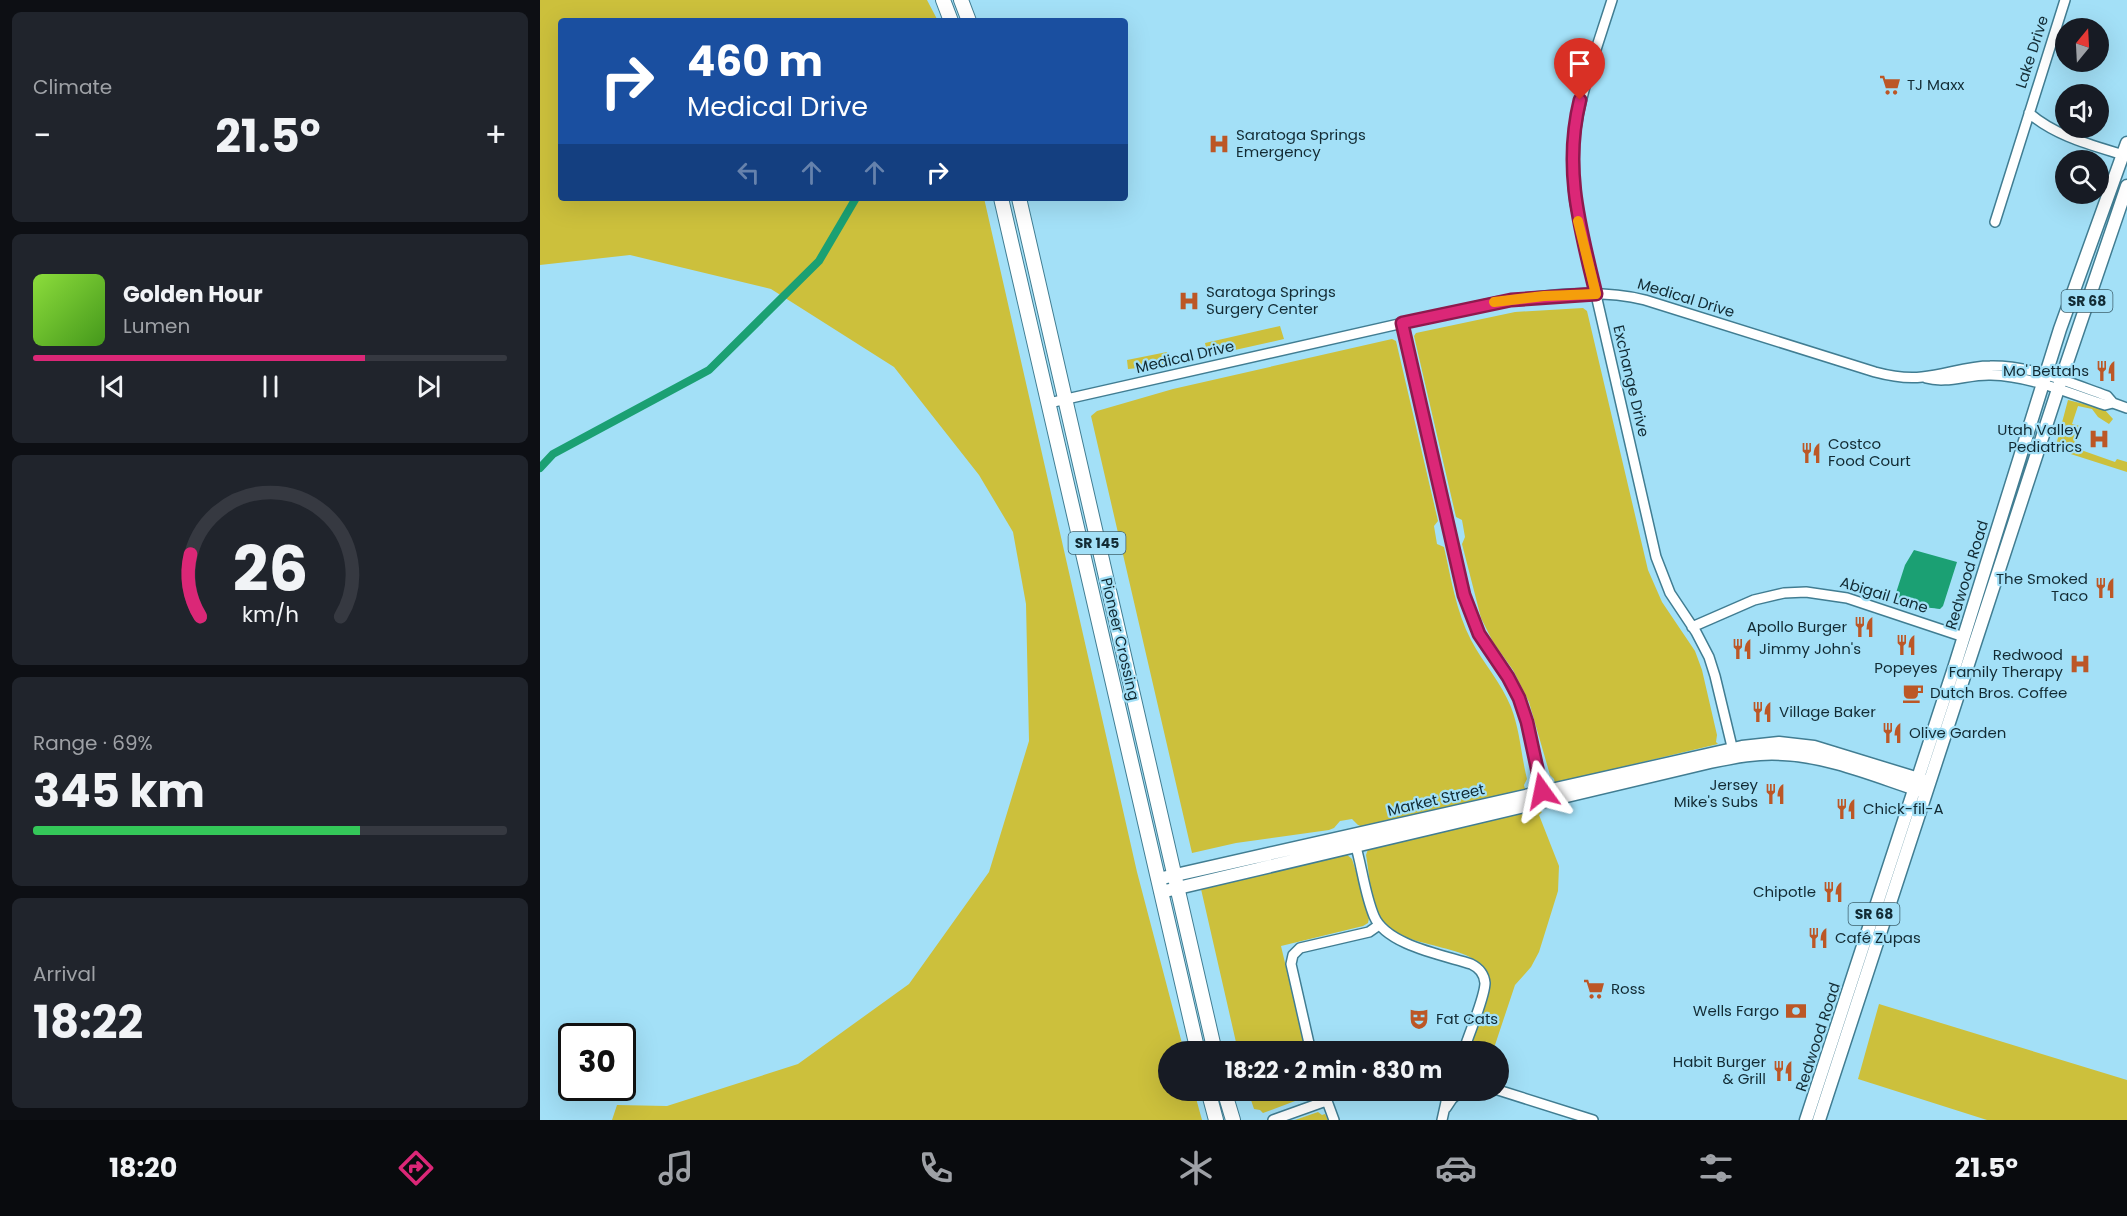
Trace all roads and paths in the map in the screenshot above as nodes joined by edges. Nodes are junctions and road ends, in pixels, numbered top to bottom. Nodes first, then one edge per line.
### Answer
1 (943, 0) edge
2 (961, 0) edge
3 (1612, 0) edge
4 (2065, 0) edge
5 (950, 18) edge
6 (968, 18) edge
7 (2029, 113) junction
8 (2126, 151) edge
9 (2127, 186) edge
10 (1002, 201) edge
11 (1020, 201) edge
12 (1995, 222) dead end
13 (1596, 294) junction
14 (1402, 323) junction
15 (2044, 380) junction
16 (2059, 385) junction
17 (1064, 400) junction
18 (1049, 403) junction
19 (2127, 408) edge
20 (1692, 627) junction
21 (1964, 637) junction
22 (1733, 753) junction
23 (1922, 786) junction
24 (1544, 796) junction
25 (1355, 840) junction
26 (1175, 882) junction
27 (1160, 886) junction
28 (1379, 925) junction
29 (1195, 1041) edge
30 (1212, 1041) edge
31 (1308, 1041) edge
32 (1467, 1041) edge
33 (1509, 1093) edge
34 (1211, 1101) edge
35 (1229, 1101) edge
36 (1326, 1101) joint
37 (1451, 1101) edge
38 (1444, 1115) edge
39 (1236, 1118) edge
40 (1216, 1120) edge
41 (1273, 1120) edge
42 (1334, 1120) edge
43 (1593, 1120) edge
44 (1806, 1120) edge
45 (1819, 1120) edge

1 - 5 highway
2 - 6 highway
3 - 13 street, Exchange Drive
4 - 7 street, Lake Drive
7 - 8 street
7 - 12 street, Lake Drive
8 - 15 main road, Redwood Road / SR 68
9 - 16 main road, Redwood Road / SR 68
10 - 18 highway, Pioneer Crossing / SR 145
11 - 17 highway, Pioneer Crossing / SR 145
13 - 14 street, Medical Drive
13 - 15 street, Medical Drive
13 - 20 street, Exchange Drive
14 - 17 street, Medical Drive
14 - 24 street
15 - 16 street, Medical Drive
15 - 21 main road, Redwood Road / SR 68
16 - 19 street, Medical Drive
16 - 23 main road, Redwood Road / SR 68
17 - 18 street, Medical Drive
17 - 26 highway, Pioneer Crossing / SR 145
18 - 27 highway, Pioneer Crossing / SR 145
20 - 21 street, Abigail Lane
20 - 22 street, Exchange Drive
21 - 23 main road, Redwood Road / SR 68
22 - 23 main road, Market Street
22 - 24 main road, Market Street
23 - 44 main road, Redwood Road / SR 68
23 - 45 main road, Redwood Road / SR 68
24 - 25 main road, Market Street
25 - 26 main road, Market Street
25 - 28 street
26 - 27 main road, Market Street
26 - 30 highway, Pioneer Crossing / SR 145
27 - 29 highway, Pioneer Crossing / SR 145
28 - 31 street
28 - 32 street
33 - 43 street
34 - 40 highway
35 - 39 highway
36 - 41 street
36 - 42 street
37 - 38 street

